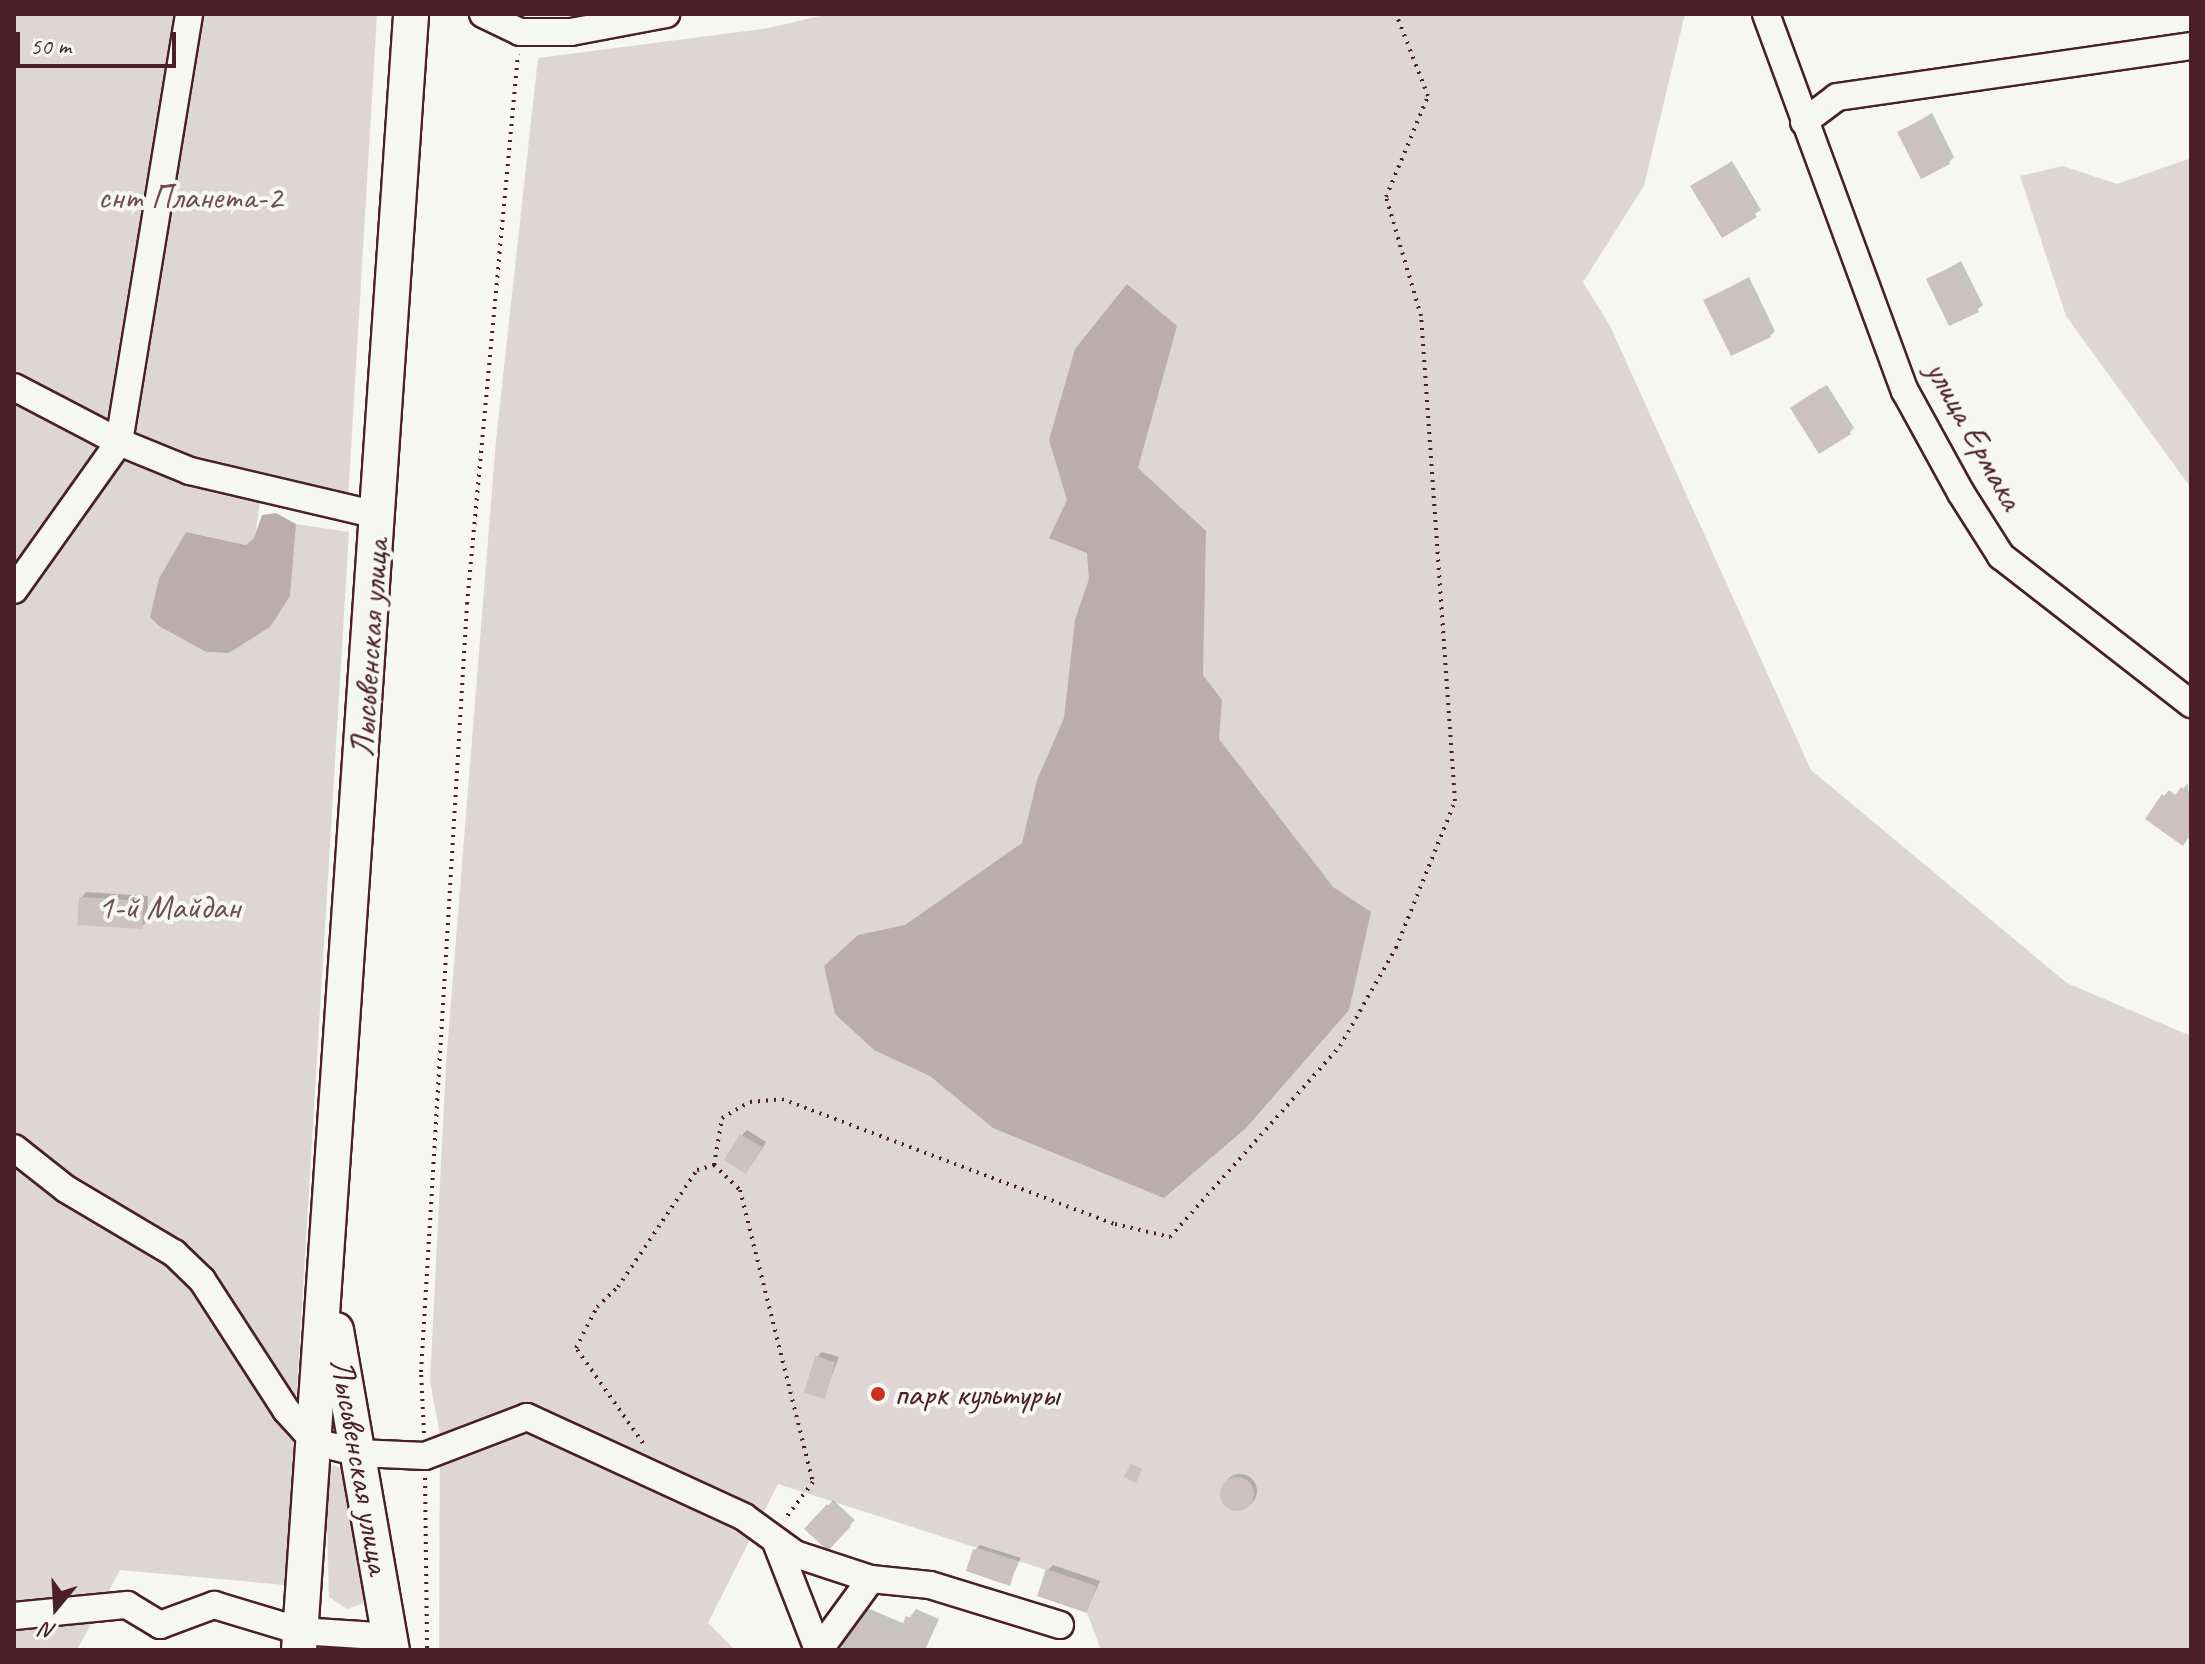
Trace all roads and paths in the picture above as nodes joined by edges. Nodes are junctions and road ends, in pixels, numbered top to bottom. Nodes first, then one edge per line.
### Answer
1 (189, 14) edge
2 (411, 14) edge
3 (483, 14) edge
4 (666, 14) edge
5 (1396, 14) edge
6 (1766, 14) edge
7 (520, 32) junction
8 (2191, 46) edge
9 (1804, 122) junction
10 (14, 387) edge
11 (119, 442) junction
12 (378, 515) junction
13 (14, 590) edge
14 (2191, 704) edge
15 (14, 1148) edge
16 (714, 1165) junction
17 (328, 1282) junction
18 (315, 1442) junction
19 (646, 1447) dead end
20 (359, 1453) junction
21 (425, 1456) junction
22 (773, 1535) junction
23 (871, 1579) junction
24 (14, 1616) edge
25 (1060, 1625) dead end
26 (392, 1643) edge
27 (295, 1644) edge
28 (427, 1650) edge
29 (819, 1650) edge

1 - 11 street
2 - 12 main road, Лысьвенская улица
3 - 7 street
4 - 7 street
5 - 16 path
6 - 9 street, улица Ермака
7 - 21 path
8 - 9 street
9 - 14 street, улица Ермака
10 - 11 street
11 - 12 street
11 - 13 street
12 - 17 main road, Лысьвенская улица
15 - 18 street
16 - 19 path
16 - 22 path
17 - 18 main road, Лысьвенская улица
17 - 20 main road, Лысьвенская улица
18 - 20 street
18 - 27 main road, Лысьвенская улица
20 - 21 street
20 - 26 main road, Лысьвенская улица
21 - 22 street
21 - 28 path
22 - 23 street
22 - 29 street
23 - 25 street
23 - 29 street
24 - 27 street
26 - 27 street

